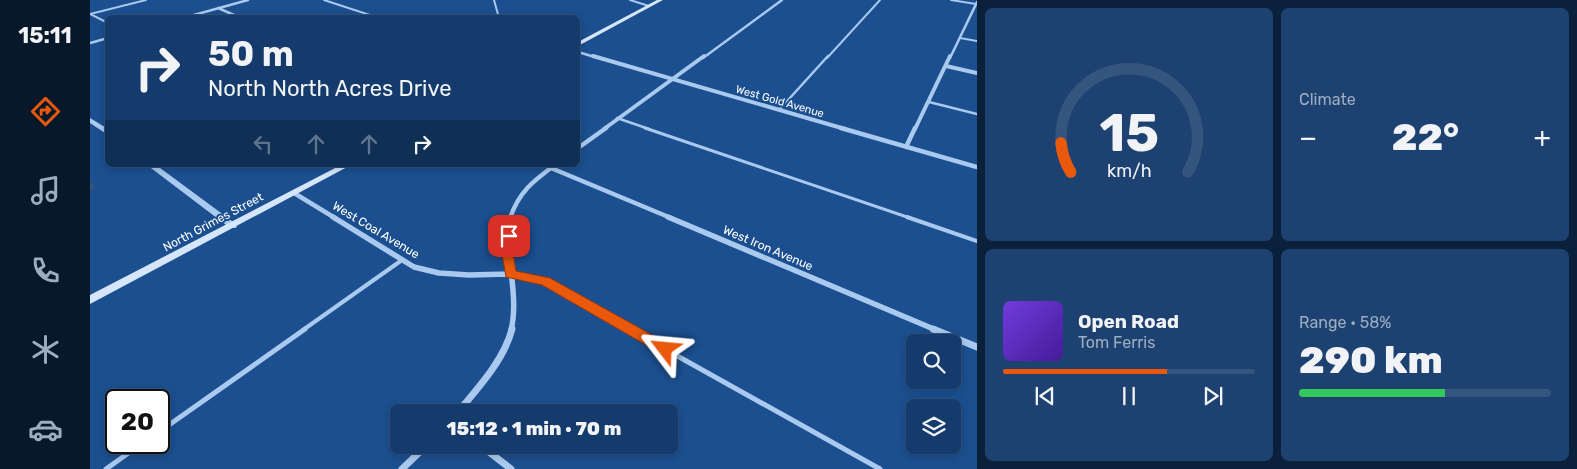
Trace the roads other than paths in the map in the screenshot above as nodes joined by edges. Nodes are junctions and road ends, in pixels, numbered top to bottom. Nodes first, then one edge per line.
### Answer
1 (146, 0) edge
2 (248, 0) edge
3 (324, 0) edge
4 (494, 0) edge
5 (630, 0) edge
6 (661, 0) edge
7 (782, 0) edge
8 (880, 0) edge
9 (951, 0) edge
10 (977, 3) edge
11 (649, 6) junction
12 (217, 8) junction
13 (90, 14) edge
14 (193, 15) edge
15 (234, 15) edge
16 (369, 15) edge
17 (498, 15) edge
18 (105, 22) edge
19 (960, 38) junction
20 (105, 39) edge
21 (977, 41) edge
22 (90, 42) edge
23 (580, 43) edge
24 (580, 53) edge
25 (946, 66) junction
26 (977, 73) edge
27 (671, 79) junction
28 (929, 102) junction
29 (779, 110) junction
30 (977, 114) edge
31 (617, 118) junction
32 (90, 120) edge
33 (105, 131) edge
34 (580, 146) edge
35 (906, 147) junction
36 (154, 167) edge
37 (343, 167) edge
38 (552, 167) edge
39 (555, 167) edge
40 (977, 167) edge
41 (294, 193) junction
42 (233, 226) junction
43 (977, 242) edge
44 (402, 260) junction
45 (510, 274) junction
46 (90, 300) edge
47 (977, 347) edge
48 (465, 404) edge
49 (170, 424) edge
50 (127, 454) edge
51 (418, 454) edge
52 (492, 454) edge
53 (106, 469) edge
54 (402, 469) edge
55 (511, 469) edge
56 (880, 469) edge

1 - 13 lane
2 - 12 street
3 - 16 lane
4 - 17 lane
5 - 11 lane
6 - 11 main road
7 - 27 street
8 - 29 lane
9 - 10 lane
10 - 19 street
11 - 23 main road
12 - 14 street
12 - 15 street
13 - 18 lane
19 - 21 lane
19 - 25 street
20 - 22 street
24 - 27 street, West Gold Avenue
25 - 26 street
25 - 28 street
27 - 29 street, West Gold Avenue
27 - 31 street
28 - 30 lane
28 - 35 street
29 - 35 street, West Gold Avenue
31 - 34 street
31 - 43 lane
32 - 33 street
35 - 40 street, West Gold Avenue
36 - 42 street
37 - 41 main road, North Grimes Street
38 - 45 street
39 - 47 street, West Iron Avenue
41 - 42 main road, North Grimes Street
41 - 44 street, West Coal Avenue
42 - 46 main road, North Grimes Street
44 - 45 street, West Coal Avenue
44 - 49 lane
45 - 48 street
45 - 56 lane
50 - 53 lane
51 - 54 street
52 - 55 street

